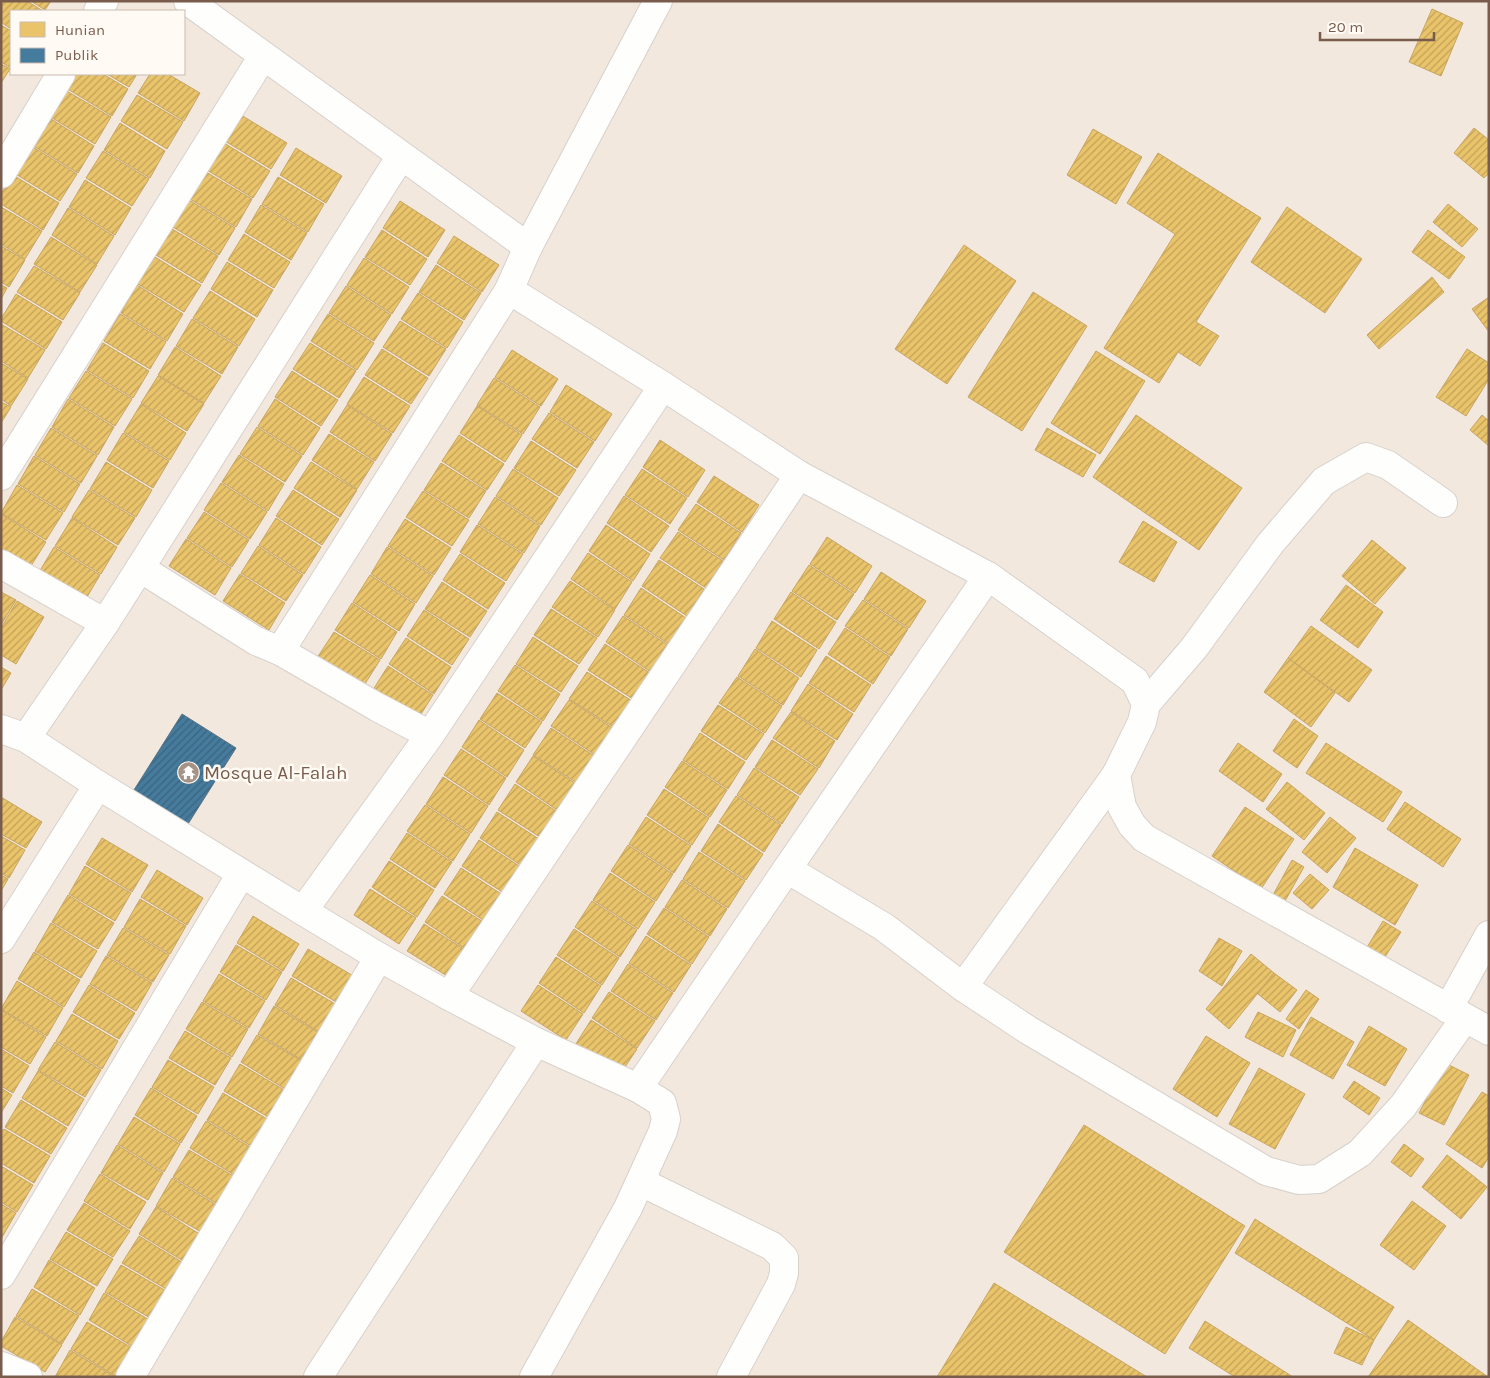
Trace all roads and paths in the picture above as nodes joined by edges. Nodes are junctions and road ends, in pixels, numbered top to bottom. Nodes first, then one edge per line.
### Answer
1 (188, 1) edge
2 (658, 1) edge
3 (263, 56) junction
4 (60, 75) edge
5 (401, 156) junction
6 (1, 174) edge
7 (528, 247) junction
8 (509, 290) junction
9 (663, 386) junction
10 (799, 475) junction
11 (1, 476) edge
12 (1443, 503) dead end
13 (1, 564) edge
14 (140, 568) junction
15 (988, 576) junction
16 (105, 623) junction
17 (280, 652) junction
18 (1146, 704) junction
19 (14, 733) edge
20 (430, 735) junction
21 (1116, 776) junction
22 (98, 785) junction
23 (787, 869) junction
24 (241, 874) junction
25 (303, 911) junction
26 (1489, 935) edge
27 (1, 939) edge
28 (379, 957) junction
29 (963, 987) junction
30 (449, 996) junction
31 (1456, 1013) junction
32 (1489, 1031) edge
33 (536, 1042) junction
34 (638, 1088) junction
35 (640, 1182) junction
36 (1, 1275) edge
37 (1, 1366) edge
38 (28, 1377) edge
39 (130, 1377) edge
40 (318, 1377) edge
41 (534, 1377) edge
42 (731, 1377) edge

1 - 3 street
2 - 7 street
3 - 5 street
3 - 11 street
4 - 6 street
5 - 7 street
5 - 14 street
7 - 8 street
8 - 9 street
8 - 17 street
9 - 10 street
9 - 20 street
10 - 15 street
10 - 30 street
12 - 18 street
13 - 16 street
14 - 16 street
14 - 17 street
15 - 18 street
15 - 23 street
16 - 19 street
17 - 20 street
18 - 21 street
19 - 22 street
20 - 25 street
21 - 29 street
21 - 31 street
22 - 24 street
22 - 27 street
23 - 29 street
23 - 34 street
24 - 25 street
24 - 36 street
25 - 28 street
26 - 31 street
28 - 30 street
28 - 39 street
29 - 31 street
30 - 33 street
31 - 32 street
33 - 34 street
33 - 40 street
34 - 35 street
35 - 41 street
35 - 42 street
37 - 38 street

